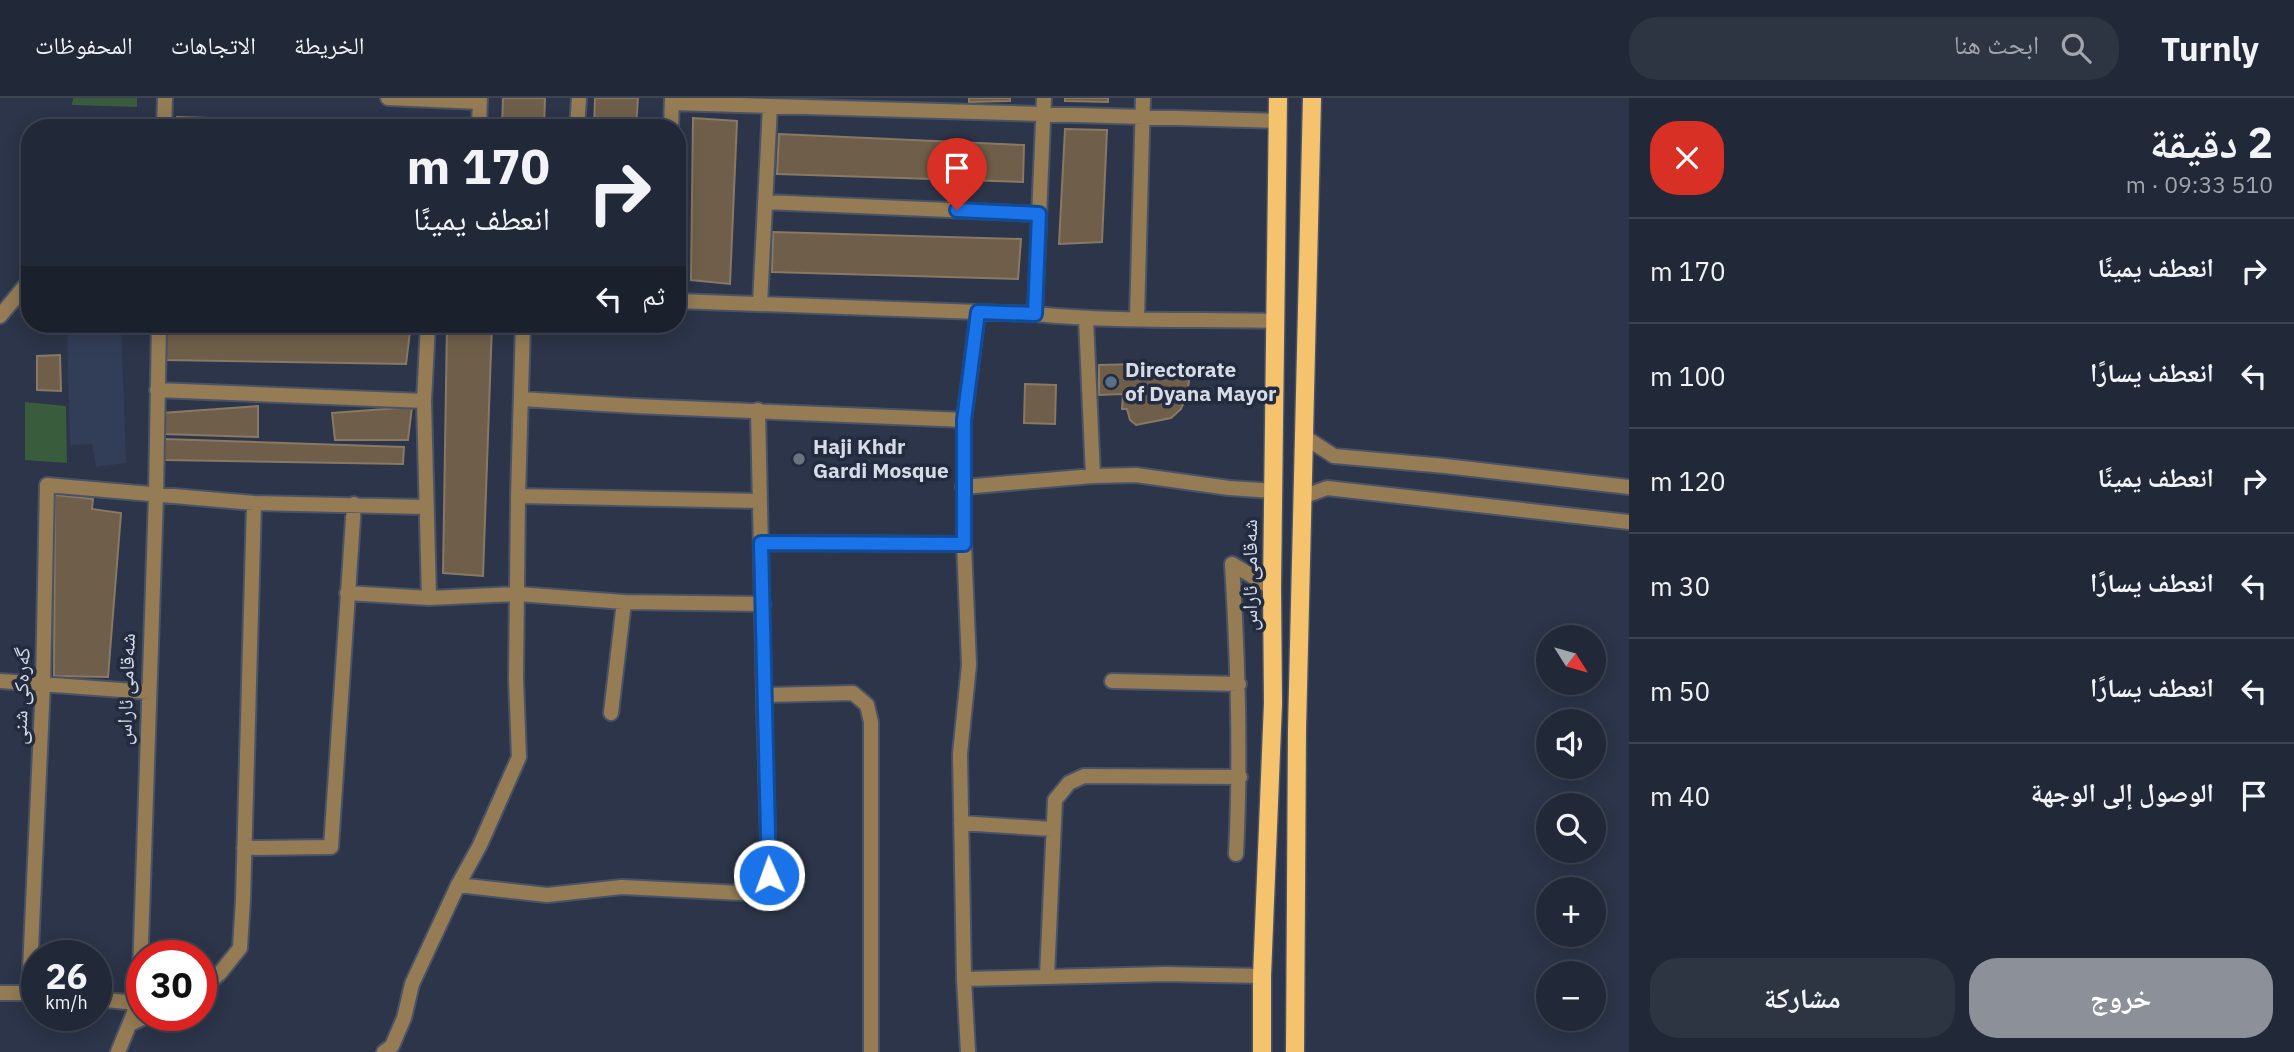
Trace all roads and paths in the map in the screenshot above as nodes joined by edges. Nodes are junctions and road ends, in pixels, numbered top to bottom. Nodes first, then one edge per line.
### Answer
1 (165, 98) edge
2 (388, 98) edge
3 (579, 98) edge
4 (1044, 98) edge
5 (1143, 98) edge
6 (1279, 98) edge
7 (1312, 98) edge
8 (480, 100) edge
9 (672, 100) edge
10 (944, 105) edge
11 (769, 106) junction
12 (1043, 115) junction
13 (1142, 118) junction
14 (164, 119) edge
15 (479, 119) edge
16 (578, 119) edge
17 (671, 119) edge
18 (1278, 121) junction
19 (765, 202) junction
20 (1039, 214) junction
21 (21, 291) edge
22 (686, 301) edge
23 (760, 304) junction
24 (978, 312) junction
25 (1035, 314) junction
26 (0, 316) edge
27 (1137, 318) junction
28 (1086, 319) junction
29 (1276, 321) junction
30 (159, 333) edge
31 (428, 333) edge
32 (523, 333) edge
33 (157, 390) junction
34 (521, 399) junction
35 (424, 401) junction
36 (758, 410) junction
37 (964, 420) junction
38 (1303, 436) junction
39 (1093, 476) junction
40 (963, 487) junction
41 (1629, 487) edge
42 (1274, 491) junction
43 (156, 496) junction
44 (518, 496) junction
45 (1302, 497) junction
46 (760, 501) junction
47 (254, 503) junction
48 (354, 504) junction
49 (425, 507) junction
50 (1629, 522) edge
51 (761, 543) junction
52 (964, 544) junction
53 (1272, 588) junction
54 (347, 593) junction
55 (518, 594) junction
56 (429, 598) junction
57 (624, 602) junction
58 (763, 604) junction
59 (0, 681) edge
60 (1112, 681) dead end
61 (43, 684) junction
62 (1239, 684) junction
63 (148, 692) junction
64 (764, 695) junction
65 (1273, 703) junction
66 (611, 713) dead end
67 (1297, 730) junction
68 (1240, 777) junction
69 (961, 824) junction
70 (1052, 829) junction
71 (244, 848) junction
72 (1237, 854) dead end
73 (458, 886) junction
74 (35, 940) edge
75 (141, 940) edge
76 (217, 976) edge
77 (1048, 976) junction
78 (1262, 976) junction
79 (964, 979) junction
80 (0, 993) edge
81 (21, 993) edge
82 (127, 1031) edge
83 (118, 1052) edge
84 (384, 1052) edge
85 (871, 1052) edge
86 (968, 1052) edge
87 (1262, 1052) edge
88 (1295, 1052) edge

1 - 14 street
2 - 8 street
3 - 16 street
4 - 12 street
5 - 13 street
6 - 18 main road, شەقامی ئاراس
7 - 38 main road
8 - 15 street
9 - 11 street
9 - 17 street
10 - 11 street
10 - 12 street
11 - 19 street
12 - 13 street
12 - 20 street
13 - 18 street
13 - 27 street
18 - 29 main road, شەقامی ئاراس
19 - 20 street
19 - 23 street
20 - 25 street
21 - 26 street
22 - 23 street
23 - 24 street
24 - 25 street
24 - 37 street
25 - 28 street
27 - 28 street
27 - 29 street
28 - 39 street
29 - 42 main road, شەقامی ئاراس
30 - 33 street, شەقامی ئاراس
31 - 35 street
32 - 34 street
33 - 35 street
33 - 43 street, شەقامی ئاراس
34 - 36 street
34 - 44 street
35 - 49 street
36 - 37 street
36 - 46 street
37 - 40 street
38 - 41 street
38 - 45 main road
39 - 40 street
39 - 42 street
40 - 52 street
42 - 53 main road, شەقامی ئاراس
43 - 47 street
43 - 61 street, گەرەکی شنی
43 - 63 street, شەقامی ئاراس
44 - 46 street
44 - 55 street
45 - 50 street
45 - 67 main road
46 - 51 street
47 - 48 street
47 - 71 street
48 - 49 street
48 - 54 street
49 - 56 street
51 - 52 street
51 - 58 street
52 - 69 street
53 - 62 street
53 - 65 main road, شەقامی ئاراس
54 - 56 street
54 - 71 street
55 - 56 street
55 - 57 street
55 - 73 street
57 - 58 street
57 - 66 street
58 - 64 street
59 - 61 street
60 - 62 street
61 - 63 street
61 - 74 street, گەرەکی شنی
62 - 68 street
63 - 75 street, شەقامی ئاراس
64 - 73 street
64 - 85 street
65 - 67 main road
65 - 78 main road, شەقامی ئاراس
67 - 88 main road
68 - 70 street
68 - 72 street
69 - 70 street
69 - 79 street
70 - 77 street
71 - 76 street
73 - 84 street
77 - 78 street
77 - 79 street
78 - 87 main road, شەقامی ئاراس
79 - 86 street
80 - 81 street
82 - 83 street, شەقامی ئاراس

